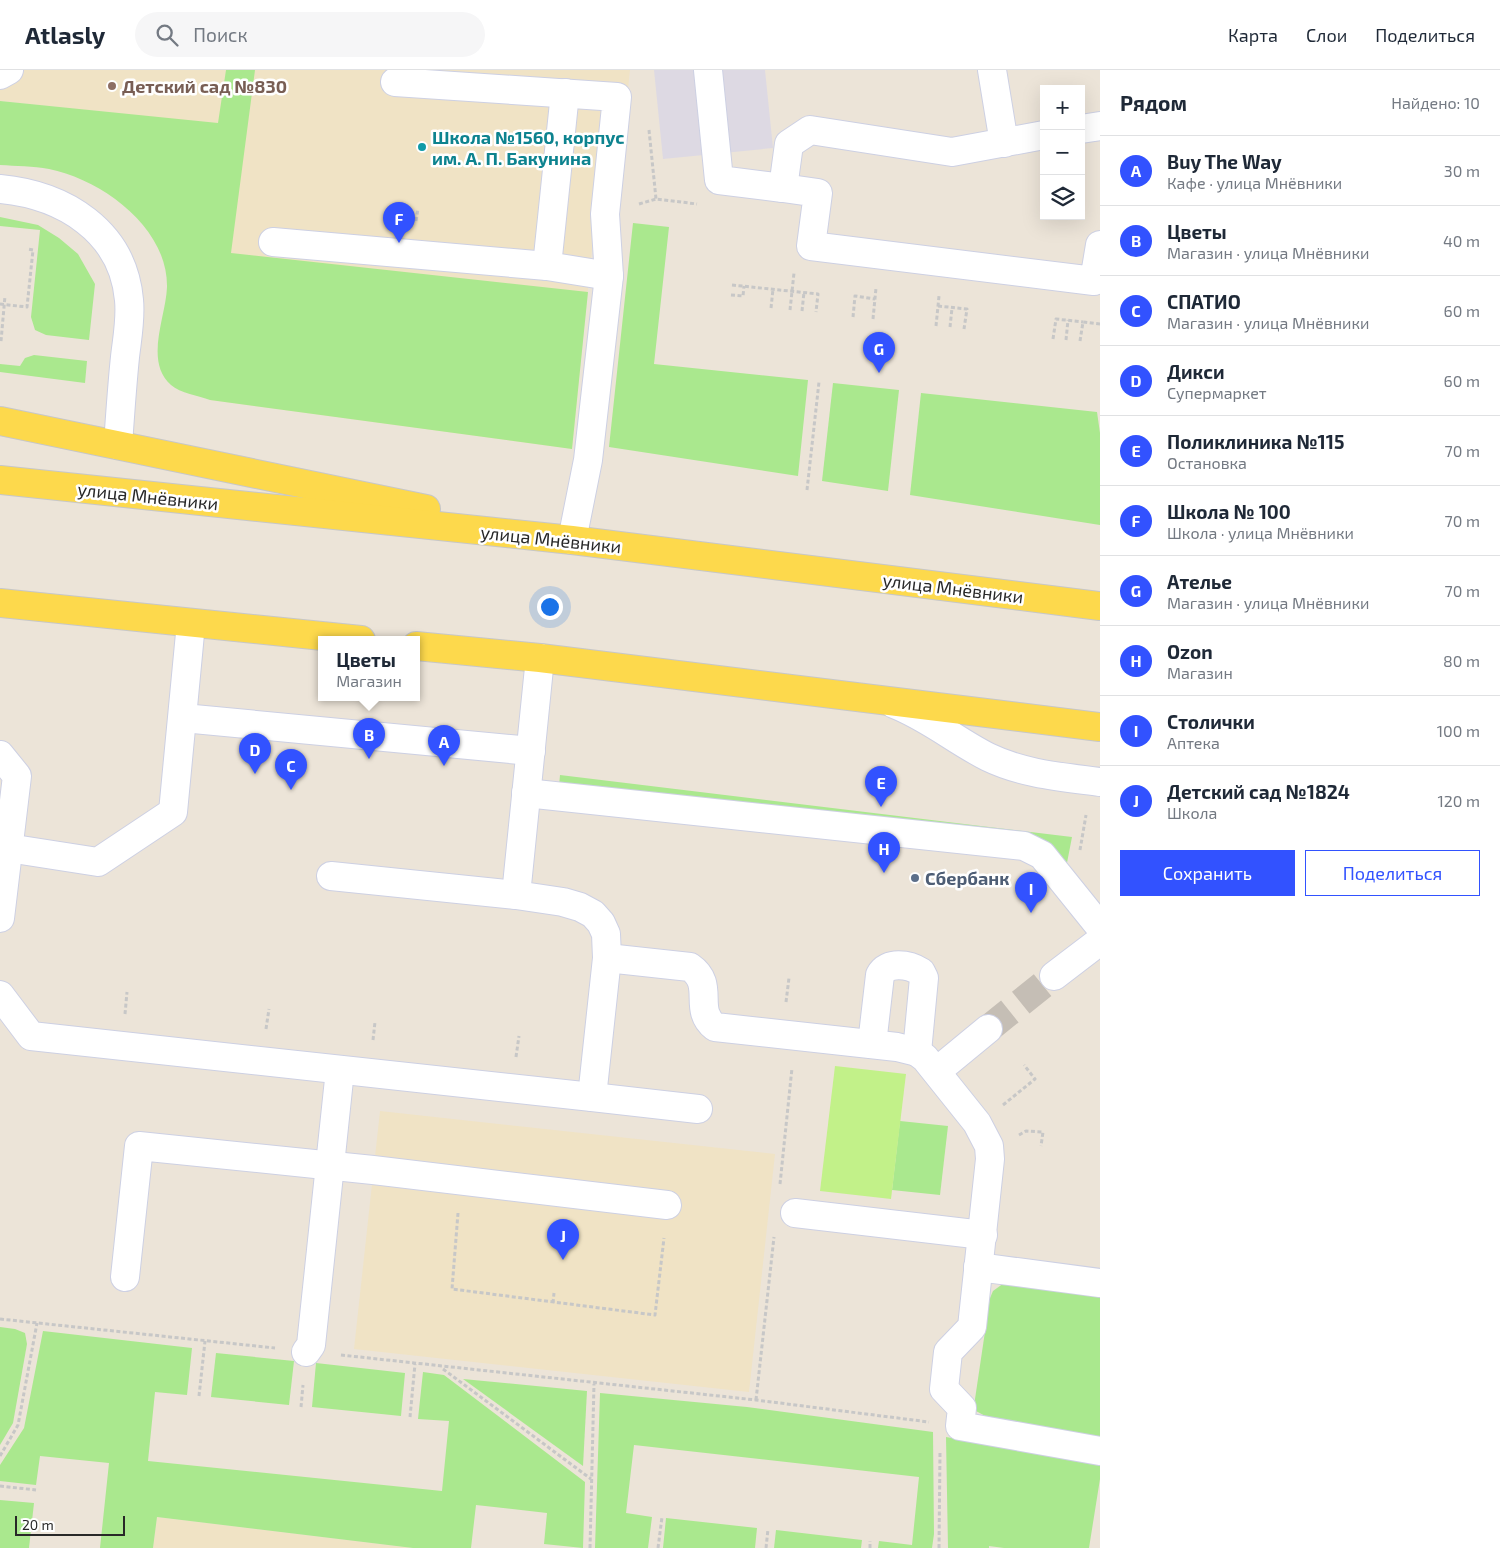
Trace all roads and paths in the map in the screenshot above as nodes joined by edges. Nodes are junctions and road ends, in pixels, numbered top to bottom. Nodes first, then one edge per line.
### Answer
1 (9, 70) edge
2 (708, 70) edge
3 (992, 70) edge
4 (0, 75) edge
5 (394, 82) dead end
6 (565, 93) junction
7 (648, 120) dead end
8 (1100, 126) edge
9 (1085, 128) edge
10 (1040, 136) edge
11 (1004, 143) junction
12 (783, 188) junction
13 (0, 189) edge
14 (656, 199) junction
15 (704, 205) dead end
16 (605, 214) junction
17 (273, 242) dead end
18 (1100, 245) edge
19 (28, 249) dead end
20 (795, 263) dead end
21 (547, 266) junction
22 (609, 276) junction
23 (732, 285) dead end
24 (744, 286) junction
25 (774, 289) junction
26 (792, 291) junction
27 (804, 292) junction
28 (731, 295) dead end
29 (5, 296) dead end
30 (874, 299) dead end
31 (2, 305) edge
32 (938, 306) dead end
33 (771, 308) dead end
34 (952, 308) junction
35 (790, 310) dead end
36 (802, 312) dead end
37 (816, 312) dead end
38 (853, 316) dead end
39 (1068, 320) junction
40 (1083, 322) junction
41 (1100, 324) edge
42 (950, 327) dead end
43 (964, 329) dead end
44 (1053, 339) dead end
45 (1066, 340) dead end
46 (1, 341) edge
47 (1080, 341) dead end
48 (819, 382) dead end
49 (0, 420) edge
50 (118, 445) junction
51 (0, 480) edge
52 (807, 490) dead end
53 (572, 540) junction
54 (0, 603) edge
55 (1100, 606) edge
56 (191, 623) junction
57 (321, 636) edge
58 (420, 646) edge
59 (540, 658) junction
60 (891, 702) junction
61 (183, 718) junction
62 (1100, 727) edge
63 (531, 751) junction
64 (0, 755) edge
65 (1100, 782) edge
66 (526, 793) junction
67 (1091, 815) dead end
68 (1083, 833) dead end
69 (8, 848) junction
70 (331, 876) dead end
71 (516, 895) junction
72 (0, 918) edge
73 (1100, 927) edge
74 (1100, 940) edge
75 (607, 958) junction
76 (1054, 976) tunnel mouth
77 (788, 978) dead end
78 (0, 995) edge
79 (269, 1009) dead end
80 (785, 1011) dead end
81 (376, 1022) dead end
82 (988, 1029) tunnel mouth
83 (265, 1032) dead end
84 (519, 1036) dead end
85 (373, 1041) dead end
86 (872, 1044) junction
87 (917, 1052) junction
88 (515, 1060) dead end
89 (1024, 1065) dead end
90 (340, 1070) junction
91 (937, 1071) junction
92 (592, 1097) junction
93 (998, 1108) dead end
94 (698, 1109) dead end
95 (1012, 1138) dead end
96 (1041, 1146) dead end
97 (330, 1166) junction
98 (460, 1180) junction
99 (667, 1205) joint
100 (795, 1213) dead end
101 (982, 1235) junction
102 (978, 1267) junction
103 (125, 1276) dead end
104 (1100, 1283) edge
105 (554, 1292) dead end
106 (553, 1303) junction
107 (0, 1319) edge
108 (37, 1323) junction
109 (205, 1341) junction
110 (306, 1352) junction
111 (415, 1364) junction
112 (442, 1368) junction
113 (594, 1384) junction
114 (200, 1396) dead end
115 (410, 1417) dead end
116 (950, 1425) junction
117 (1100, 1451) edge
118 (0, 1456) edge
119 (591, 1479) junction
120 (0, 1486) edge
121 (36, 1490) dead end
122 (662, 1518) dead end
123 (768, 1529) dead end
124 (870, 1541) dead end
125 (590, 1548) edge
126 (658, 1548) edge
127 (766, 1548) edge
128 (870, 1548) edge
129 (939, 1548) edge

1 - 4 street
2 - 12 street
3 - 11 street
5 - 6 street
6 - 16 street
6 - 21 street
7 - 14 path
8 - 9 street
10 - 11 street
11 - 12 street
12 - 18 street
13 - 50 street
14 - 15 path
14 - 16 path
16 - 22 street
17 - 21 street
19 - 31 path
20 - 26 path
21 - 22 street
22 - 53 street
23 - 24 path
24 - 25 path
24 - 28 path
25 - 26 path
25 - 33 path
26 - 27 path
26 - 35 path
27 - 36 path
27 - 37 path
29 - 31 path
30 - 38 path
31 - 46 path
32 - 34 path
34 - 42 path
34 - 43 path
39 - 40 path
39 - 44 path
39 - 45 path
40 - 41 path
40 - 47 path
48 - 52 path
49 - 50 main road
50 - 53 main road
51 - 53 main road, улица Мнёвники
53 - 55 main road, улица Мнёвники
54 - 56 main road
56 - 57 main road
56 - 61 street
58 - 59 main road
59 - 60 main road
59 - 63 street
60 - 62 main road
60 - 65 street
61 - 63 street
61 - 69 street
63 - 66 street
64 - 69 street
66 - 71 street
66 - 73 street
67 - 68 path
69 - 72 street
70 - 71 street
71 - 75 street
74 - 76 street
75 - 86 street
75 - 92 street
77 - 80 path
78 - 90 street
79 - 83 path
81 - 85 path
82 - 91 street
84 - 88 path
86 - 87 street
86 - 87 street
87 - 91 street
89 - 93 path
90 - 92 street
90 - 97 street
91 - 101 street
92 - 94 street
95 - 96 path
97 - 98 street
97 - 103 street
97 - 110 street
98 - 99 street
98 - 106 path
99 - 106 path
100 - 101 street
101 - 102 street
102 - 104 street
102 - 116 street
105 - 106 path
107 - 108 path
108 - 109 path
108 - 118 path
109 - 110 path
109 - 114 path
110 - 111 path
111 - 112 path
111 - 115 path
112 - 113 path
112 - 119 path
113 - 116 path
113 - 119 path
116 - 117 street
116 - 129 path
119 - 125 path
120 - 121 path
122 - 126 path
123 - 127 path
124 - 128 path

